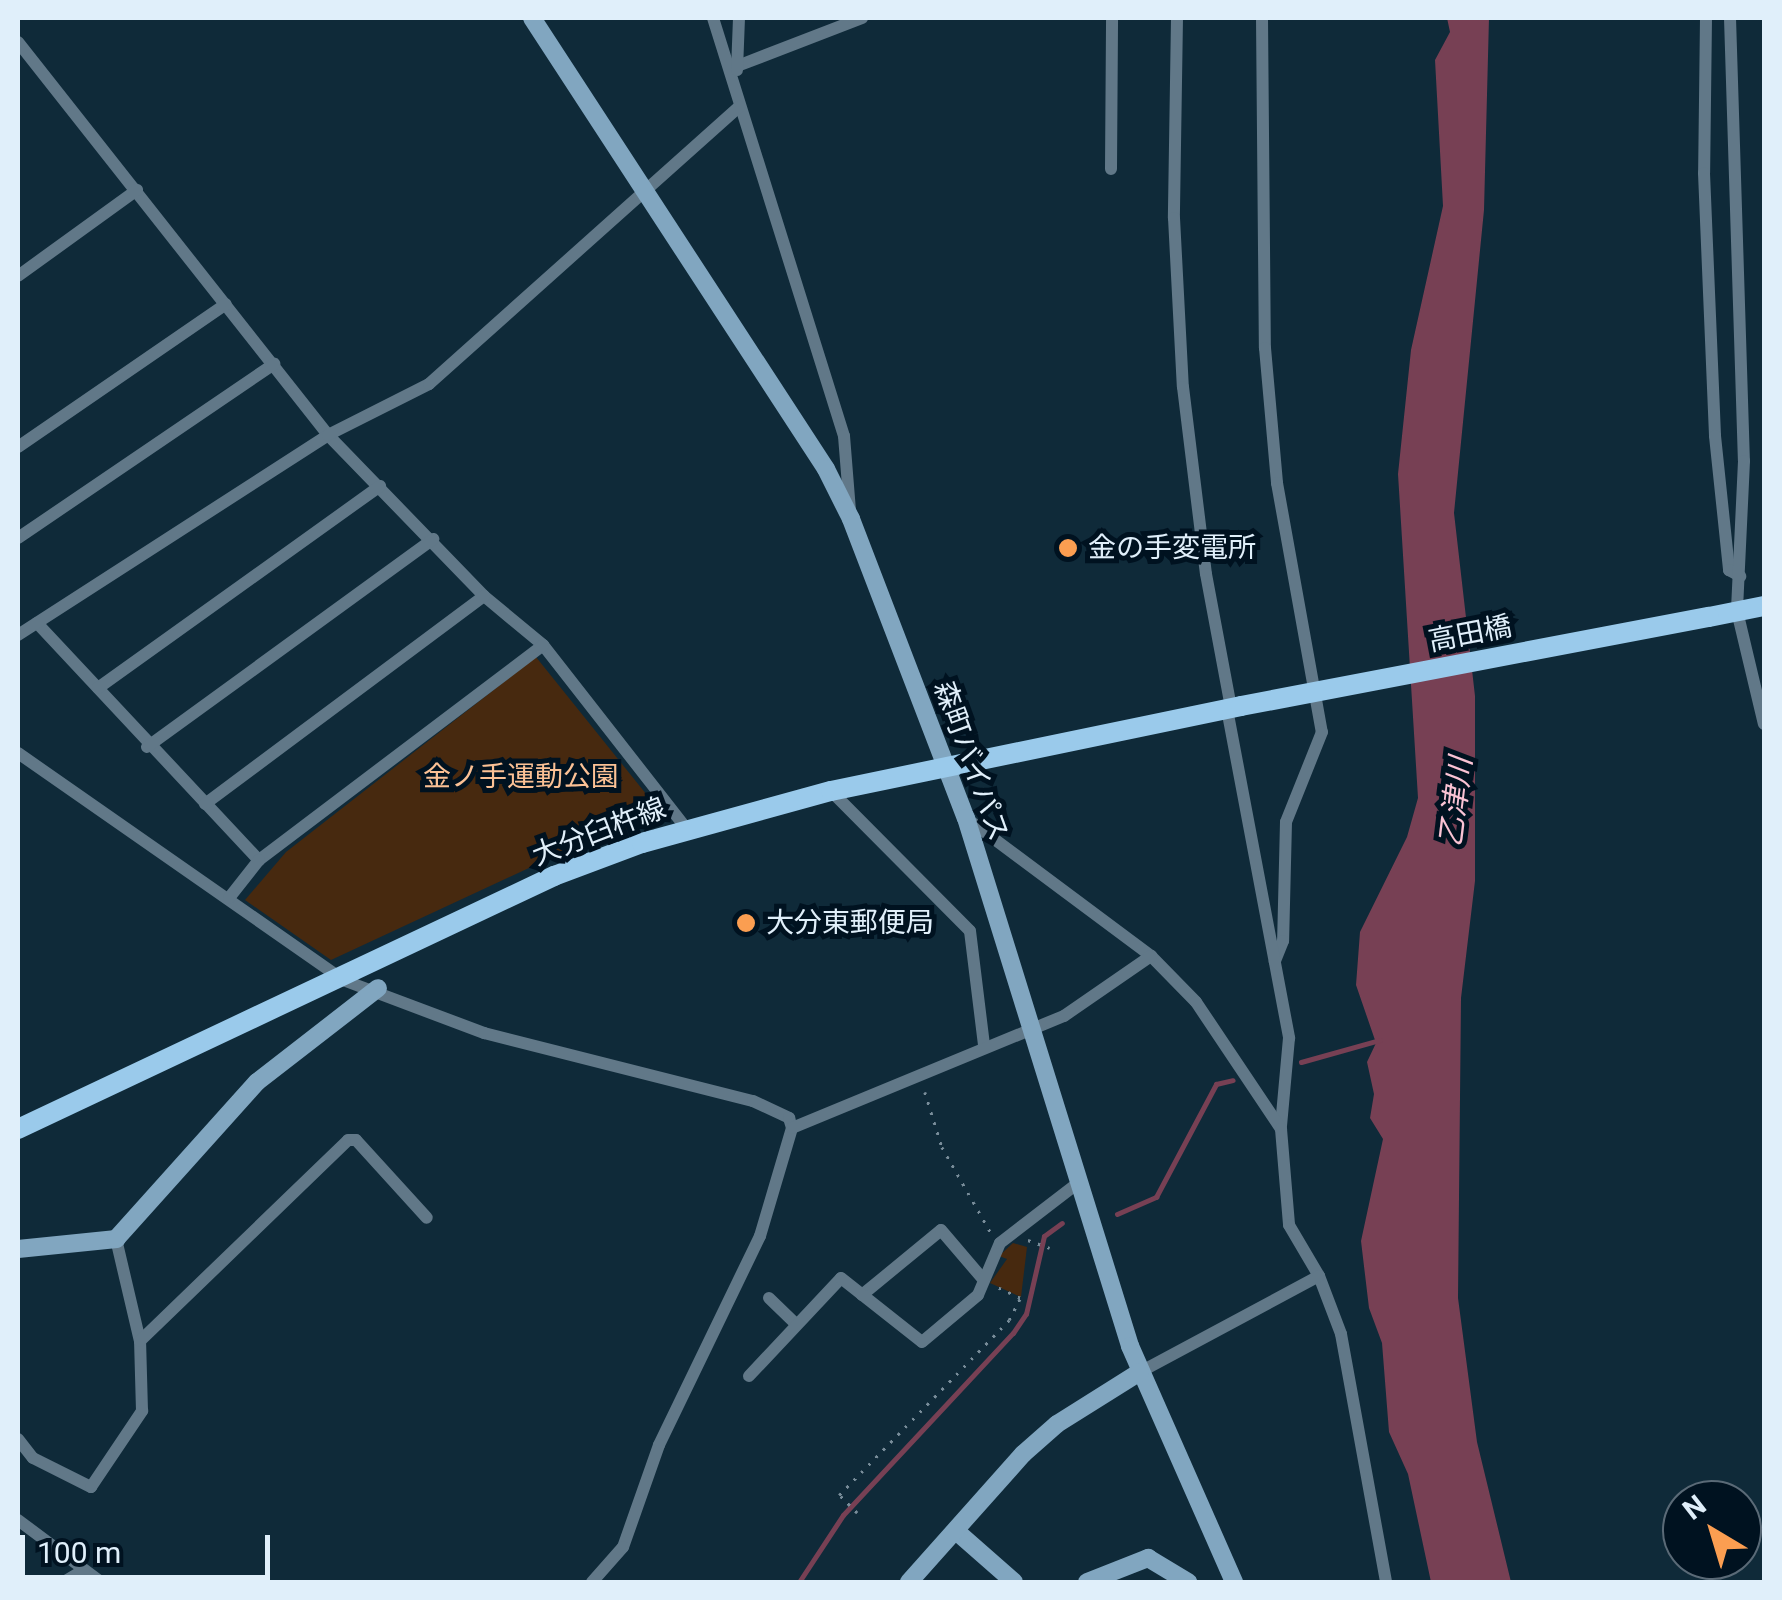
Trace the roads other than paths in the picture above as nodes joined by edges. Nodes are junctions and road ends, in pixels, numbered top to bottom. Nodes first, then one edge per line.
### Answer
1 (532, 18) edge
2 (713, 18) edge
3 (739, 18) edge
4 (862, 18) edge
5 (1112, 18) edge
6 (1177, 18) edge
7 (1262, 18) edge
8 (1706, 18) edge
9 (1730, 18) edge
10 (18, 42) edge
11 (740, 65) junction
12 (731, 80) junction
13 (739, 107) junction
14 (1111, 169) dead end
15 (137, 190) junction
16 (644, 190) junction
17 (18, 276) edge
18 (226, 304) junction
19 (274, 364) junction
20 (328, 435) junction
21 (18, 446) edge
22 (380, 486) junction
23 (851, 520) junction
24 (18, 538) edge
25 (433, 538) junction
26 (1740, 576) junction
27 (484, 596) junction
28 (1764, 606) edge
29 (1737, 611) junction
30 (38, 623) junction
31 (18, 636) edge
32 (543, 645) junction
33 (98, 688) junction
34 (1233, 708) junction
35 (1764, 724) edge
36 (147, 747) junction
37 (18, 754) edge
38 (946, 768) junction
39 (831, 791) junction
40 (204, 804) junction
41 (966, 818) junction
42 (686, 828) junction
43 (259, 860) junction
44 (229, 898) junction
45 (1151, 956) junction
46 (1275, 961) junction
47 (343, 980) junction
48 (378, 988) junction
49 (1030, 1030) junction
50 (984, 1045) junction
51 (792, 1128) junction
52 (18, 1129) edge
53 (1280, 1129) junction
54 (1078, 1183) junction
55 (427, 1218) dead end
56 (116, 1239) junction
57 (18, 1249) edge
58 (1319, 1276) junction
59 (982, 1278) junction
60 (862, 1295) junction
61 (769, 1298) dead end
62 (796, 1324) junction
63 (140, 1341) junction
64 (1140, 1372) junction
65 (748, 1376) dead end
66 (18, 1438) edge
67 (18, 1520) edge
68 (956, 1531) junction
69 (84, 1570) junction
70 (64, 1582) edge
71 (101, 1582) edge
72 (592, 1582) edge
73 (909, 1582) edge
74 (1014, 1582) edge
75 (1087, 1582) edge
76 (1188, 1582) edge
77 (1234, 1582) edge
78 (1386, 1582) edge

1 - 16 main road, 森町バイパス
2 - 12 street
3 - 11 street
4 - 11 street
5 - 14 street
6 - 34 street
7 - 46 street
8 - 26 street
9 - 26 street
10 - 15 street
11 - 12 street
12 - 13 street
13 - 16 street
13 - 23 street
15 - 17 street
15 - 18 street
16 - 20 street
16 - 23 main road, 森町バイパス
18 - 19 street
18 - 21 street
19 - 20 street
19 - 24 street
20 - 22 street
20 - 30 street
22 - 25 street
22 - 33 street
23 - 38 main road, 森町バイパス
25 - 27 street
25 - 36 street
26 - 29 street
27 - 32 street
27 - 40 street
28 - 29 main road
29 - 34 main road, 高田橋, bridge
29 - 35 street
30 - 31 street
30 - 33 street
32 - 42 street
32 - 43 street
33 - 36 street
34 - 38 main road, 大分臼杵線
34 - 46 street
36 - 40 street
37 - 44 street
38 - 39 main road, 大分臼杵線
38 - 41 main road, 森町バイパス
39 - 42 main road, 大分臼杵線
39 - 50 street
40 - 43 street
41 - 45 street
41 - 49 main road, 森町バイパス
42 - 47 main road, 大分臼杵線
43 - 44 street
44 - 47 street
45 - 49 street
45 - 53 street
46 - 53 street
47 - 48 street
47 - 52 main road, 大分臼杵線
48 - 51 street
48 - 56 main road
49 - 50 street
49 - 54 main road, 森町バイパス
50 - 51 street
51 - 72 street
53 - 58 street
54 - 59 street
54 - 64 main road, 森町バイパス
55 - 63 street
56 - 57 main road
56 - 63 street
58 - 64 street
58 - 78 street
59 - 60 street
59 - 60 street
60 - 62 street
61 - 62 street
62 - 65 street
63 - 66 street
64 - 68 main road
64 - 77 main road, 森町バイパス
67 - 69 street
68 - 73 main road
68 - 74 main road
69 - 70 street
69 - 71 street
75 - 76 main road

